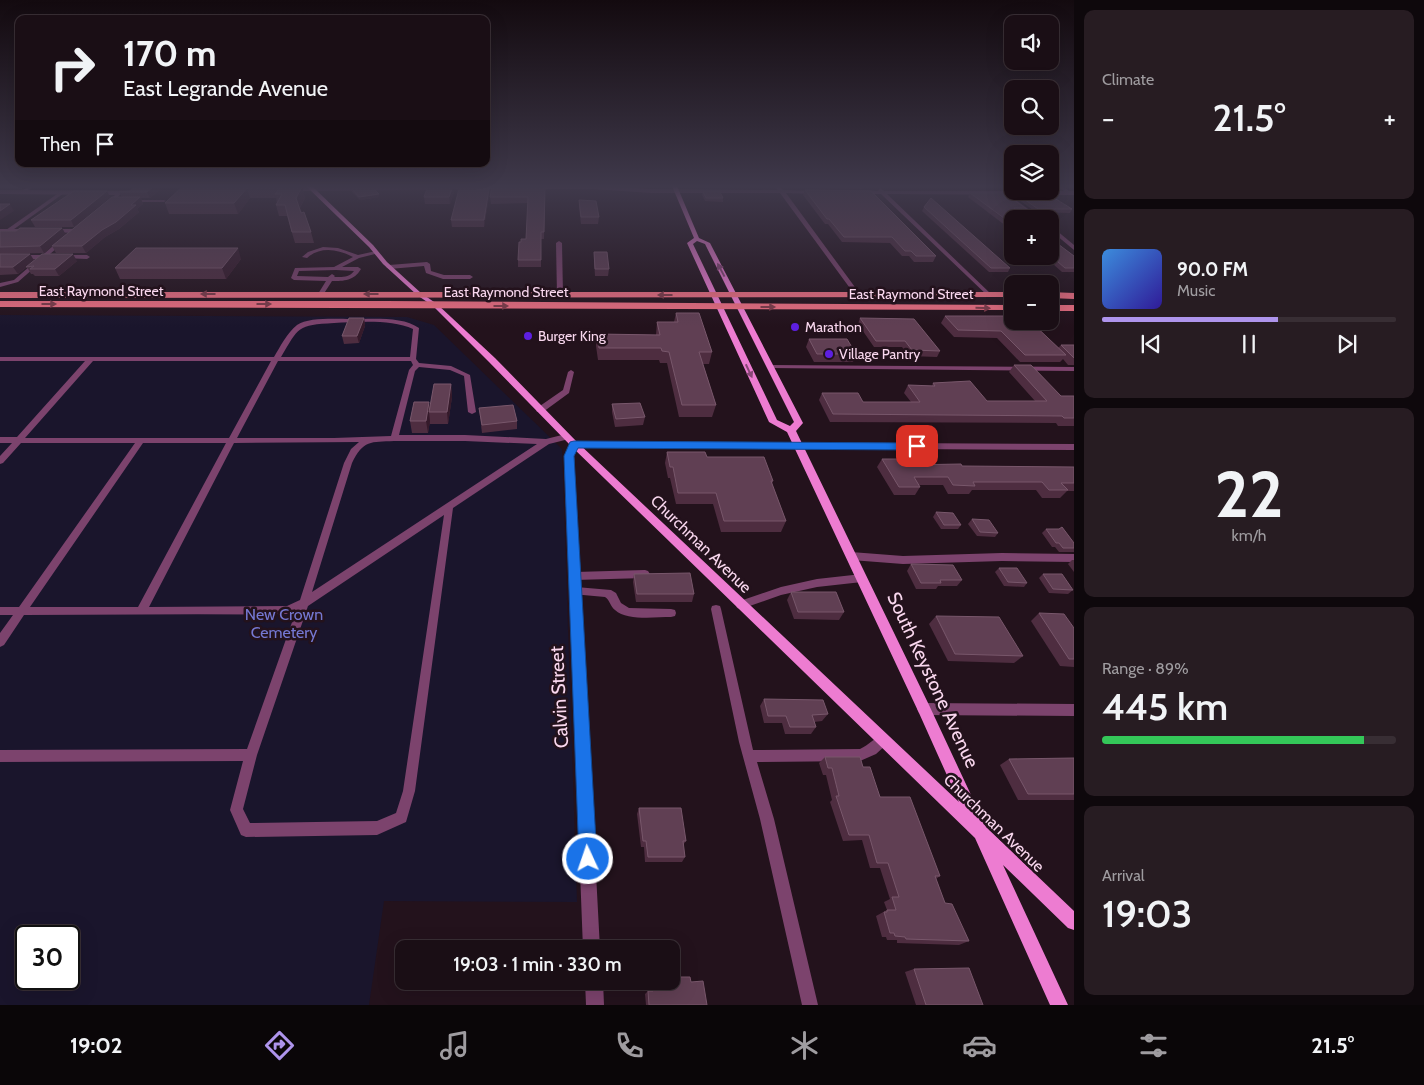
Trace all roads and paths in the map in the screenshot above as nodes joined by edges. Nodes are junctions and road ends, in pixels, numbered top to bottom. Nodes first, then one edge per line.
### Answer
1 (71, 233) edge
2 (356, 233) edge
3 (694, 233) edge
4 (812, 233) edge
5 (924, 233) edge
6 (1059, 235) edge
7 (697, 239) junction
8 (558, 243) dead end
9 (1074, 248) edge
10 (376, 253) junction
11 (0, 257) edge
12 (42, 257) junction
13 (87, 257) dead end
14 (305, 257) dead end
15 (357, 257) junction
16 (389, 267) junction
17 (309, 273) junction
18 (322, 273) junction
19 (333, 273) junction
20 (470, 276) dead end
21 (0, 285) edge
22 (0, 294) edge
23 (321, 294) junction
24 (420, 294) junction
25 (733, 294) junction
26 (856, 294) junction
27 (560, 295) junction
28 (714, 295) junction
29 (989, 295) junction
30 (1004, 295) edge
31 (1059, 295) edge
32 (1074, 296) edge
33 (0, 304) edge
34 (435, 305) junction
35 (720, 307) junction
36 (740, 307) junction
37 (1004, 308) edge
38 (1059, 308) edge
39 (1074, 308) edge
40 (277, 358) junction
41 (0, 359) edge
42 (91, 359) junction
43 (415, 362) junction
44 (771, 367) junction
45 (1074, 369) edge
46 (571, 372) dead end
47 (540, 410) junction
48 (472, 412) dead end
49 (791, 430) junction
50 (394, 438) junction
51 (368, 439) junction
52 (0, 440) edge
53 (19, 440) junction
54 (570, 440) junction
55 (140, 441) junction
56 (232, 441) junction
57 (546, 442) junction
58 (799, 446) junction
59 (1074, 447) edge
60 (0, 461) edge
61 (449, 508) junction
62 (851, 556) junction
63 (1074, 558) edge
64 (648, 574) edge
65 (575, 576) junction
66 (862, 578) junction
67 (576, 591) junction
68 (304, 603) junction
69 (742, 605) junction
70 (716, 609) dead end
71 (0, 611) edge
72 (22, 611) junction
73 (141, 611) junction
74 (671, 613) dead end
75 (0, 642) edge
76 (924, 709) junction
77 (1074, 710) edge
78 (883, 740) junction
79 (251, 755) junction
80 (0, 756) edge
81 (748, 756) junction
82 (982, 833) junction
83 (1074, 922) edge
84 (592, 940) edge
85 (594, 990) edge
86 (595, 1005) edge
87 (810, 1005) edge
88 (1059, 1005) edge

1 - 12 street
2 - 10 main road, Churchman Avenue
3 - 7 main road
4 - 26 street
5 - 29 street
6 - 9 street
25 -> 7 main road
7 - 28 main road
8 - 27 street
10 - 15 lane
10 - 16 main road, Churchman Avenue
11 - 12 lane
12 - 13 lane
12 - 21 street
14 - 15 lane
15 - 19 lane
16 - 20 lane
16 - 24 main road, Churchman Avenue
17 - 17 lane
17 - 18 lane
17 - 18 lane
18 - 19 lane
18 - 19 lane
19 - 19 lane
19 - 23 lane
23 -> 22 main road, East Raymond Street
24 -> 23 main road, East Raymond Street
24 - 27 main road, East Raymond Street
24 - 34 main road, Churchman Avenue
25 - 26 main road, East Raymond Street
25 - 28 main road, East Raymond Street
25 - 36 main road
26 - 29 main road, East Raymond Street
28 -> 27 main road, East Raymond Street
28 - 35 main road
29 - 30 main road, East Raymond Street
31 - 32 main road
33 -> 34 main road, East Raymond Street
34 -> 35 main road, East Raymond Street
34 - 47 main road, Churchman Avenue
35 - 36 main road, East Raymond Street
35 -> 49 main road
36 -> 37 main road, East Raymond Street
36 - 44 main road
38 - 39 main road
40 - 42 lane
40 - 43 lane
40 - 43 lane
40 - 56 lane
41 - 42 lane
42 - 53 lane
43 - 48 lane
43 - 50 lane
44 - 45 lane
44 - 49 main road
46 - 47 lane
47 - 54 main road, Churchman Avenue
49 - 58 main road, South Keystone Avenue
50 - 51 lane
50 - 57 lane
51 - 56 lane
51 - 68 lane
52 - 53 lane
53 - 55 lane
53 - 60 lane
54 - 57 lane
54 - 58 street
54 - 65 street, Calvin Street
54 - 69 main road, Churchman Avenue
55 - 56 lane
55 - 72 lane
56 - 73 lane
57 - 61 lane
58 - 59 street
58 - 62 main road, South Keystone Avenue
61 - 68 lane
61 - 79 lane
62 - 63 lane
62 - 66 main road, South Keystone Avenue
64 - 65 lane
65 - 67 street, Calvin Street
66 - 69 lane
66 - 76 main road, South Keystone Avenue
67 - 74 lane
67 - 84 street, Calvin Street
68 - 73 lane
68 - 79 lane
69 - 78 main road, Churchman Avenue
70 - 81 lane
71 - 72 lane
72 - 73 lane
72 - 75 lane
76 - 77 street
76 - 82 main road, South Keystone Avenue
78 - 81 lane
78 - 82 main road, Churchman Avenue
79 - 80 lane
81 - 87 lane
82 - 83 main road, Churchman Avenue
82 - 88 main road, South Keystone Avenue
85 - 86 street

